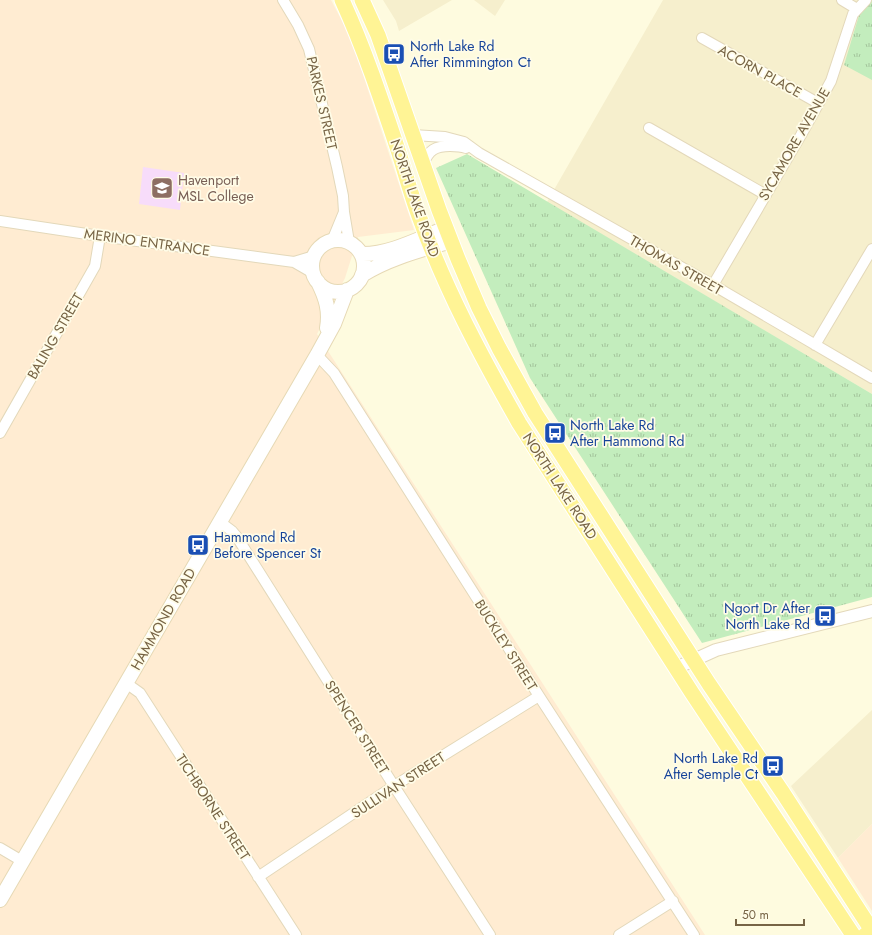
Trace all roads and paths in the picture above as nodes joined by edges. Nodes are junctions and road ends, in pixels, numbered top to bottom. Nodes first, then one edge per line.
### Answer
1 (283, 0) edge
2 (342, 0) edge
3 (362, 0) edge
4 (842, 0) edge
5 (866, 0) edge
6 (857, 9) junction
7 (702, 38) dead end
8 (818, 104) junction
9 (649, 128) dead end
10 (412, 135) junction
11 (479, 153) junction
12 (423, 164) junction
13 (766, 195) junction
14 (344, 212) junction
15 (0, 221) edge
16 (448, 234) junction
17 (100, 236) junction
18 (332, 240) junction
19 (428, 241) junction
20 (349, 242) junction
21 (872, 249) edge
22 (361, 254) junction
23 (314, 256) junction
24 (294, 262) junction
25 (362, 275) junction
26 (316, 278) junction
27 (713, 285) junction
28 (347, 290) junction
29 (326, 336) junction
30 (815, 345) junction
31 (317, 355) junction
32 (872, 378) edge
33 (0, 433) edge
34 (220, 522) junction
35 (872, 611) edge
36 (693, 659) junction
37 (676, 668) junction
38 (126, 683) junction
39 (539, 696) junction
40 (394, 786) junction
41 (0, 848) edge
42 (22, 862) junction
43 (258, 877) junction
44 (0, 900) edge
45 (673, 901) junction
46 (872, 931) edge
47 (296, 935) edge
48 (490, 935) edge
49 (619, 935) edge
50 (694, 935) edge
51 (853, 935) edge
52 (865, 935) edge

1 - 14 street, PARKES STREET
2 - 19 main road, NORTH LAKE ROAD
3 - 10 main road, NORTH LAKE ROAD
4 - 6 street
5 - 6 street, SYCAMORE AVENUE
6 - 8 street, SYCAMORE AVENUE
7 - 8 street, ACORN PLACE
8 - 13 street, SYCAMORE AVENUE
9 - 13 street
10 - 11 street, THOMAS STREET
10 - 12 main road, NORTH LAKE ROAD
11 - 12 street, THOMAS STREET
11 - 27 street, THOMAS STREET
12 - 16 main road, NORTH LAKE ROAD
13 - 27 street, SYCAMORE AVENUE
14 - 18 street, PARKES STREET
14 - 20 street, PARKES STREET
15 - 17 street, MERINO ENTRANCE
16 - 19 main road
16 - 36 main road, NORTH LAKE ROAD
17 - 24 street, MERINO ENTRANCE
17 - 33 street, BALING STREET
18 - 20 main road
18 - 23 main road
19 - 22 main road
19 - 25 main road
19 - 37 main road, NORTH LAKE ROAD
20 - 22 main road
21 - 30 street
22 - 25 main road
23 - 24 street, MERINO ENTRANCE
23 - 26 main road
24 - 26 street, MERINO ENTRANCE
25 - 28 main road
26 - 28 main road
26 - 29 main road, HAMMOND ROAD
27 - 30 street, THOMAS STREET
28 - 29 main road, HAMMOND ROAD
29 - 31 main road, HAMMOND ROAD
30 - 32 street, THOMAS STREET
31 - 34 main road, HAMMOND ROAD
31 - 39 street, BUCKLEY STREET
34 - 38 main road, HAMMOND ROAD
34 - 40 street, SPENCER STREET
35 - 36 street
36 - 37 street
36 - 46 main road, NORTH LAKE ROAD
37 - 51 main road, NORTH LAKE ROAD
38 - 42 main road, HAMMOND ROAD
38 - 43 street, TICHBORNE STREET
39 - 40 street, SULLIVAN STREET
39 - 45 street, BUCKLEY STREET
40 - 43 street, SULLIVAN STREET
40 - 48 street, SPENCER STREET
41 - 42 street
42 - 44 main road, HAMMOND ROAD
43 - 47 street, TICHBORNE STREET
45 - 49 street
45 - 50 street, BUCKLEY STREET
46 - 52 main road

